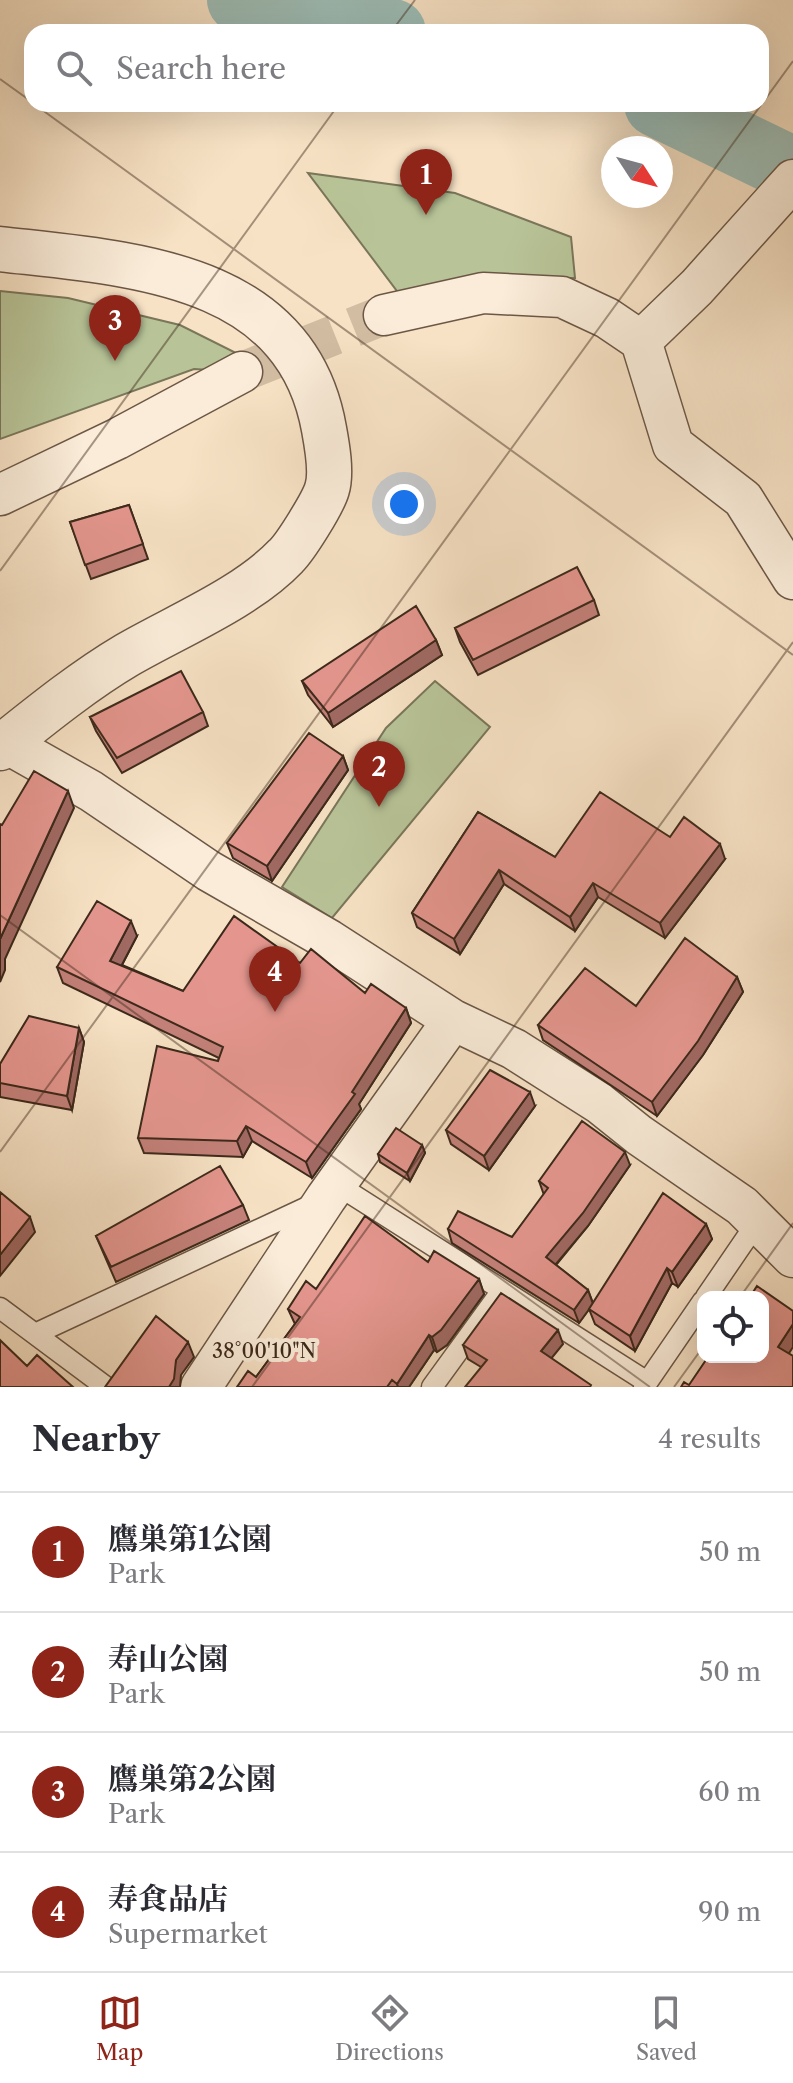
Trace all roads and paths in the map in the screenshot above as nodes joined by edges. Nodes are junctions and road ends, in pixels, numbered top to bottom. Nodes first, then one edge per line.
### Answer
1 (793, 180) edge
2 (0, 249) edge
3 (384, 315) tunnel mouth
4 (641, 341) junction
5 (242, 372) tunnel mouth
6 (0, 495) edge
7 (793, 579) edge
8 (3, 745) edge
9 (453, 1020) junction
10 (331, 1191) junction
11 (758, 1221) junction
12 (793, 1257) edge
13 (710, 1291) edge
14 (501, 1292) junction
15 (0, 1308) edge
16 (697, 1309) edge
17 (35, 1334) junction
18 (645, 1384) edge
19 (106, 1387) edge
20 (201, 1387) edge
21 (432, 1387) edge

1 - 4 street
2 - 8 street
3 - 4 street
4 - 7 street
5 - 6 street
8 - 9 street
9 - 10 street
9 - 11 street
10 - 14 lane
10 - 17 lane
10 - 20 street
11 - 12 street
11 - 13 lane
14 - 18 lane
14 - 21 lane
15 - 17 lane
16 - 18 lane
17 - 19 lane

